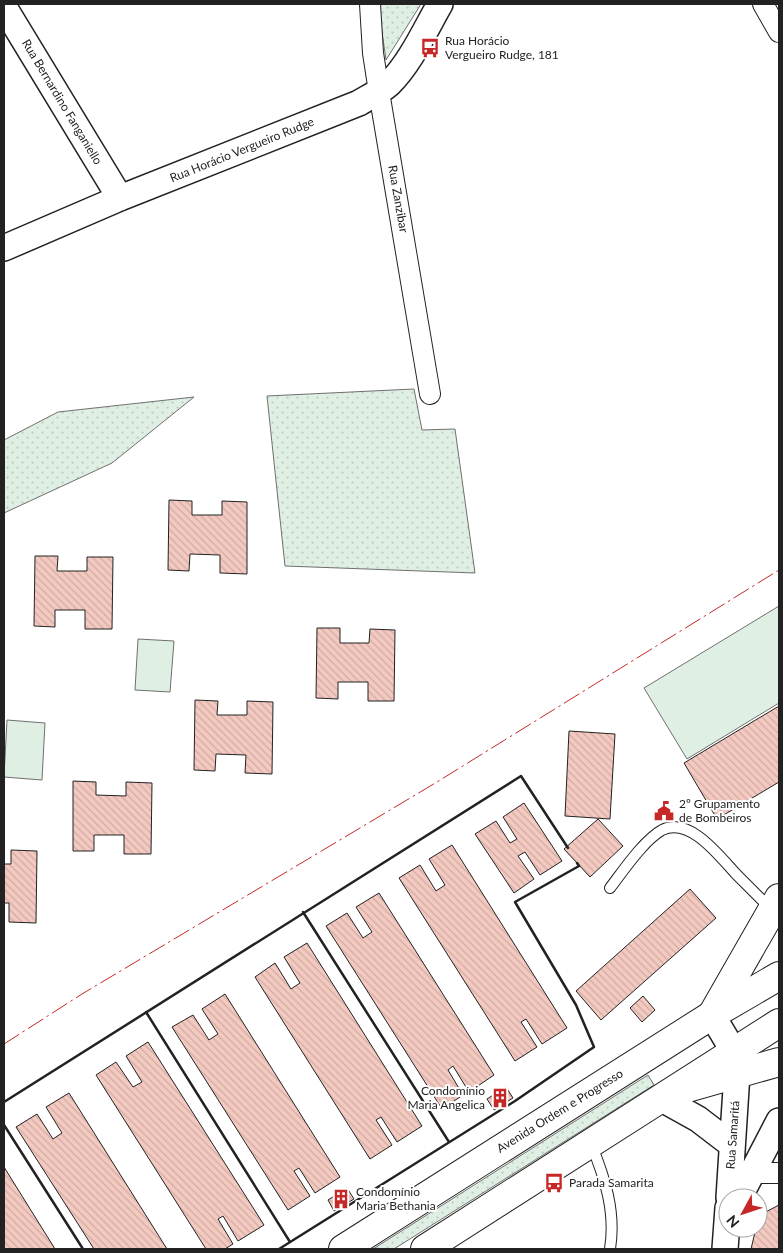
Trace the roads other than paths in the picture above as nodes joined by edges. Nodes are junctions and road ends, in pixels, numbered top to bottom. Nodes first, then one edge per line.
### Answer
1 (370, 4) edge
2 (440, 4) edge
3 (763, 4) edge
4 (4, 7) edge
5 (779, 32) edge
6 (379, 92) junction
7 (120, 198) junction
8 (4, 248) edge
9 (430, 394) dead end
10 (610, 888) dead end
11 (776, 904) edge
12 (779, 976) edge
13 (712, 1016) junction
14 (779, 1023) edge
15 (779, 1062) edge
16 (735, 1063) junction
17 (668, 1095) junction
18 (776, 1138) edge
19 (590, 1143) junction
20 (732, 1146) junction
21 (752, 1173) junction
22 (779, 1173) edge
23 (729, 1188) edge
24 (744, 1188) edge
25 (343, 1249) edge
26 (424, 1249) edge
27 (610, 1249) edge

1 - 6 street, Rua Zanzibar
2 - 6 street, Rua Horácio Vergueiro Rudge
3 - 5 street
4 - 7 street, Rua Bernardino Fanganiello
6 - 7 street, Rua Horácio Vergueiro Rudge
6 - 9 street, Rua Zanzibar
7 - 8 street, Rua Horácio Vergueiro Rudge
10 - 11 lane
11 - 13 main road
12 - 13 main road, Avenida Ordem e Progresso
13 - 16 street
13 - 25 main road, Avenida Ordem e Progresso
14 - 16 main road
15 - 16 main road
16 - 17 main road
16 - 20 street, Rua Samaritá
17 - 19 main road
17 - 20 street
18 - 21 street, Rua Samaritá
19 - 26 main road
19 - 27 lane
20 - 23 street, Rua Samaritá
21 - 22 street
21 - 24 street, Rua Samaritá

